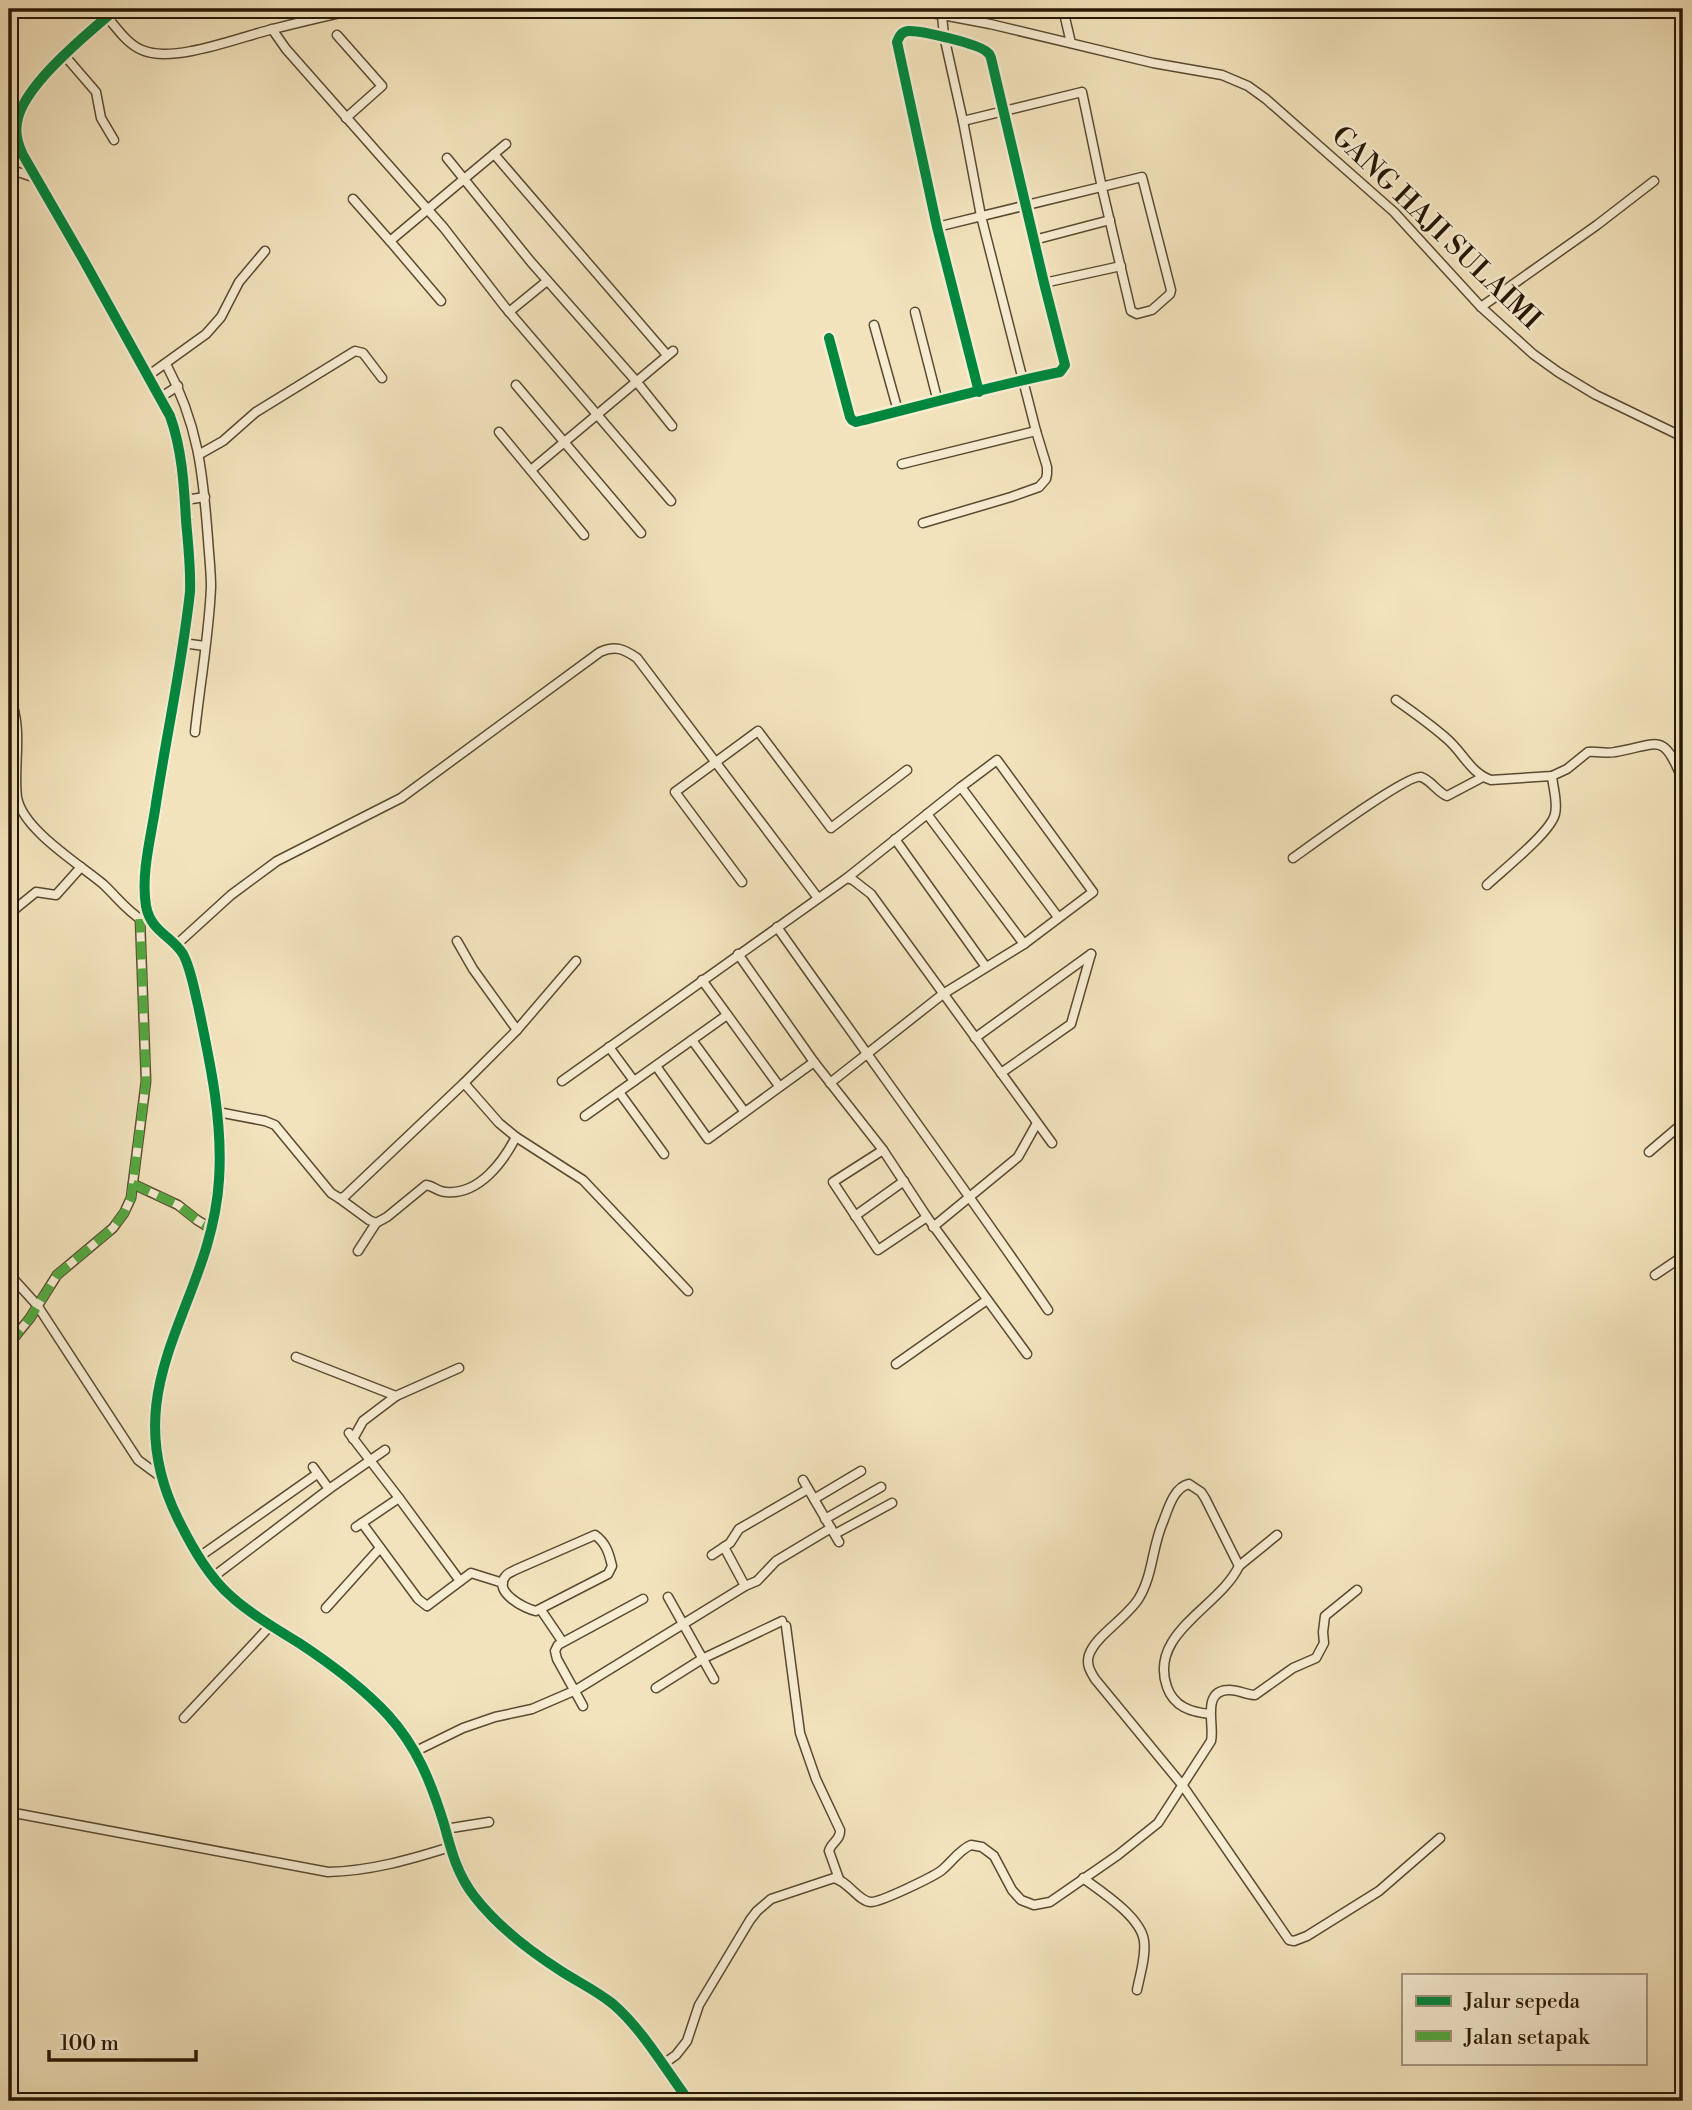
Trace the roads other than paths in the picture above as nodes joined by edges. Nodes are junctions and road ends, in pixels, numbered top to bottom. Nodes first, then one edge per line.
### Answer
1 (358, 9) edge
2 (911, 9) edge
3 (1063, 9) edge
4 (111, 13) edge
5 (942, 15) junction
6 (272, 29) junction
7 (337, 35) dead end
8 (944, 36) junction
9 (1071, 43) junction
10 (65, 56) junction
11 (1004, 111) junction
12 (346, 118) junction
13 (963, 121) junction
14 (114, 140) dead end
15 (506, 144) dead end
16 (495, 154) junction
17 (447, 158) dead end
18 (9, 173) edge
19 (36, 178) junction
20 (464, 179) junction
21 (1654, 181) dead end
22 (1102, 188) junction
23 (353, 199) dead end
24 (1026, 205) junction
25 (428, 210) junction
26 (981, 216) junction
27 (1110, 220) junction
28 (937, 227) junction
29 (1034, 240) junction
30 (390, 241) junction
31 (265, 251) dead end
32 (1121, 266) junction
33 (547, 281) junction
34 (1044, 283) junction
35 (441, 301) dead end
36 (1481, 307) junction
37 (509, 312) junction
38 (915, 312) dead end
39 (874, 326) dead end
40 (829, 338) dead end
41 (158, 369) junction
42 (382, 378) dead end
43 (1024, 380) junction
44 (636, 381) junction
45 (516, 385) dead end
46 (170, 391) junction
47 (979, 392) junction
48 (938, 402) junction
49 (898, 411) junction
50 (597, 414) junction
51 (672, 426) dead end
52 (1036, 431) junction
53 (499, 432) dead end
54 (1683, 437) edge
55 (564, 442) junction
56 (200, 454) junction
57 (902, 464) dead end
58 (531, 470) junction
59 (195, 498) junction
60 (671, 501) dead end
61 (923, 523) dead end
62 (640, 533) dead end
63 (584, 535) dead end
64 (194, 645) junction
65 (9, 696) edge
66 (1396, 699) dead end
67 (195, 732) dead end
68 (716, 762) junction
69 (907, 770) dead end
70 (1552, 776) junction
71 (1483, 777) junction
72 (1683, 780) edge
73 (961, 787) junction
74 (18, 800) junction
75 (9, 809) edge
76 (927, 814) junction
77 (895, 839) junction
78 (1293, 858) dead end
79 (80, 867) junction
80 (847, 878) junction
81 (742, 882) dead end
82 (1487, 885) dead end
83 (818, 898) junction
84 (9, 914) edge
85 (1058, 917) junction
86 (140, 919) junction
87 (154, 926) junction
88 (777, 927) junction
89 (457, 941) dead end
90 (1024, 944) junction
91 (174, 946) junction
92 (738, 954) junction
93 (576, 961) dead end
94 (986, 967) junction
95 (702, 980) junction
96 (943, 994) junction
97 (727, 1015) junction
98 (517, 1030) junction
99 (975, 1038) junction
100 (692, 1040) junction
101 (609, 1047) junction
102 (866, 1054) junction
103 (814, 1062) junction
104 (656, 1066) junction
105 (1001, 1073) junction
106 (562, 1081) dead end
107 (634, 1081) junction
108 (464, 1083) junction
109 (830, 1083) junction
110 (779, 1086) junction
111 (619, 1092) junction
112 (744, 1111) junction
113 (218, 1112) junction
114 (585, 1116) dead end
115 (1037, 1123) junction
116 (1683, 1123) edge
117 (516, 1137) junction
118 (1052, 1143) dead end
119 (883, 1150) junction
120 (1649, 1152) dead end
121 (664, 1154) dead end
122 (904, 1181) junction
123 (133, 1184) junction
124 (971, 1197) junction
125 (339, 1198) junction
126 (855, 1216) junction
127 (927, 1217) junction
128 (376, 1223) junction
129 (933, 1227) junction
130 (211, 1228) junction
131 (358, 1251) dead end
132 (1683, 1256) edge
133 (9, 1274) edge
134 (1655, 1275) dead end
135 (688, 1291) dead end
136 (987, 1300) junction
137 (37, 1305) junction
138 (1048, 1310) dead end
139 (9, 1344) edge
140 (1027, 1354) dead end
141 (296, 1357) dead end
142 (896, 1364) dead end
143 (459, 1368) dead end
144 (396, 1396) junction
145 (385, 1450) dead end
146 (370, 1461) junction
147 (861, 1471) dead end
148 (161, 1477) junction
149 (803, 1480) dead end
150 (881, 1487) dead end
151 (329, 1489) junction
152 (808, 1489) junction
153 (399, 1498) junction
154 (814, 1499) junction
155 (892, 1503) dead end
156 (825, 1519) junction
157 (835, 1534) junction
158 (1277, 1535) dead end
159 (724, 1547) junction
160 (380, 1548) junction
161 (712, 1555) dead end
162 (200, 1556) junction
163 (1239, 1566) junction
164 (213, 1577) junction
165 (460, 1581) junction
166 (503, 1583) junction
167 (745, 1586) junction
168 (1357, 1590) dead end
169 (668, 1597) dead end
170 (643, 1599) dead end
171 (326, 1608) dead end
172 (541, 1610) junction
173 (271, 1625) junction
174 (684, 1625) junction
175 (562, 1641) junction
176 (702, 1659) junction
177 (714, 1679) dead end
178 (656, 1688) dead end
179 (576, 1690) junction
180 (583, 1706) dead end
181 (1210, 1714) junction
182 (184, 1718) dead end
183 (416, 1751) junction
184 (1183, 1786) junction
185 (9, 1812) edge
186 (489, 1822) dead end
187 (445, 1829) junction
188 (1440, 1838) dead end
189 (450, 1847) junction
190 (1083, 1878) junction
191 (839, 1879) junction
192 (1137, 1990) dead end
193 (662, 2065) junction
194 (689, 2101) edge

1 - 6 street
2 - 5 street, GANG HAJI SULAIMI
3 - 9 street
4 - 6 street
4 - 10 street
5 - 8 street
5 - 9 street, GANG HAJI SULAIMI
6 - 12 street
7 - 12 street
8 - 11 street
8 - 13 street
8 - 28 street
9 - 36 street, GANG HAJI SULAIMI
10 - 14 street
10 - 19 street
11 - 13 street
11 - 22 street
11 - 24 street
12 - 25 street
13 - 26 street
15 - 16 street
16 - 20 street
16 - 44 street
17 - 20 street
18 - 19 street
19 - 41 street
20 - 25 street
20 - 33 street
21 - 36 street
22 - 24 street
22 - 27 street
22 - 32 street
23 - 30 street
24 - 26 street
24 - 29 street
25 - 30 street
25 - 37 street
26 - 28 street
26 - 43 street
27 - 29 street
27 - 32 street
28 - 47 street
29 - 34 street
30 - 35 street
31 - 41 street
32 - 34 street
33 - 37 street
33 - 44 street
34 - 43 street
36 - 54 street, GANG HAJI SULAIMI
37 - 50 street
38 - 48 street
39 - 49 street
40 - 49 street
41 - 46 street
41 - 46 street
42 - 56 street
43 - 47 street
43 - 52 street
44 - 50 street
44 - 51 street
45 - 55 street
46 - 56 street
46 - 59 street
47 - 48 street
48 - 49 street
50 - 55 street
50 - 60 street
52 - 57 street
52 - 61 street
53 - 58 street
55 - 58 street
55 - 62 street
56 - 59 street
58 - 63 street
59 - 64 street
59 - 64 street
64 - 67 street
64 - 87 street
65 - 74 street
66 - 71 street
68 - 69 street
68 - 81 street
68 - 83 street
68 - 91 street
70 - 71 street
70 - 72 street
70 - 82 street
71 - 78 street
73 - 76 street
73 - 85 street
73 - 85 street
74 - 75 street
74 - 79 street
76 - 77 street
76 - 90 street
77 - 80 street
77 - 94 street
79 - 84 street
79 - 86 street
80 - 83 street
80 - 96 street
83 - 88 street
85 - 90 street
86 - 87 street
86 - 123 street
87 - 91 street
88 - 92 street
88 - 102 street
89 - 98 street
90 - 94 street
91 - 113 street
92 - 95 street
92 - 103 street
93 - 98 street
94 - 96 street
95 - 97 street
95 - 101 street
96 - 99 street
96 - 102 street
97 - 100 street
97 - 110 street
98 - 108 street
99 - 105 street
99 - 105 street
100 - 104 street
100 - 112 street
101 - 106 street
101 - 107 street
102 - 109 street
102 - 124 street
103 - 109 street
103 - 110 street
104 - 107 street
104 - 112 street
105 - 115 street
107 - 111 street
108 - 117 street
108 - 125 street
109 - 119 street
110 - 112 street
111 - 114 street
111 - 121 street
113 - 125 street
113 - 130 street
115 - 118 street
115 - 124 street
116 - 120 street
117 - 128 street
117 - 135 street
119 - 122 street
119 - 126 street
122 - 126 street
122 - 127 street
123 - 130 street
123 - 137 street
124 - 129 street
124 - 138 street
125 - 128 street
126 - 127 street
127 - 129 street
128 - 131 street
129 - 136 street
130 - 148 street
132 - 134 street
133 - 137 street
136 - 140 street
136 - 142 street
137 - 139 street
137 - 148 street
141 - 144 street
143 - 144 street
144 - 146 street
145 - 146 street
146 - 151 street
146 - 153 street
147 - 154 street
148 - 162 street
149 - 152 street
150 - 156 street
151 - 162 street
151 - 164 street
152 - 154 street
152 - 159 street
153 - 160 street
153 - 165 street
154 - 156 street
155 - 157 street
156 - 157 street
157 - 167 street
158 - 163 street
159 - 161 street
159 - 167 street
160 - 165 street
160 - 171 street
162 - 164 street
163 - 181 street
163 - 184 street
164 - 173 street
165 - 166 street
166 - 172 street
166 - 172 street
167 - 174 street
168 - 181 street
169 - 174 street
170 - 175 street
172 - 175 street
173 - 182 street
173 - 183 street
174 - 176 street
174 - 179 street
175 - 179 street
176 - 177 street
176 - 178 street
176 - 191 street
179 - 180 street
179 - 183 street
181 - 184 street
183 - 187 street
184 - 188 street
184 - 190 street
185 - 189 street
186 - 187 street
187 - 189 street
189 - 193 street
190 - 191 street
190 - 192 street
191 - 193 street
193 - 194 street

